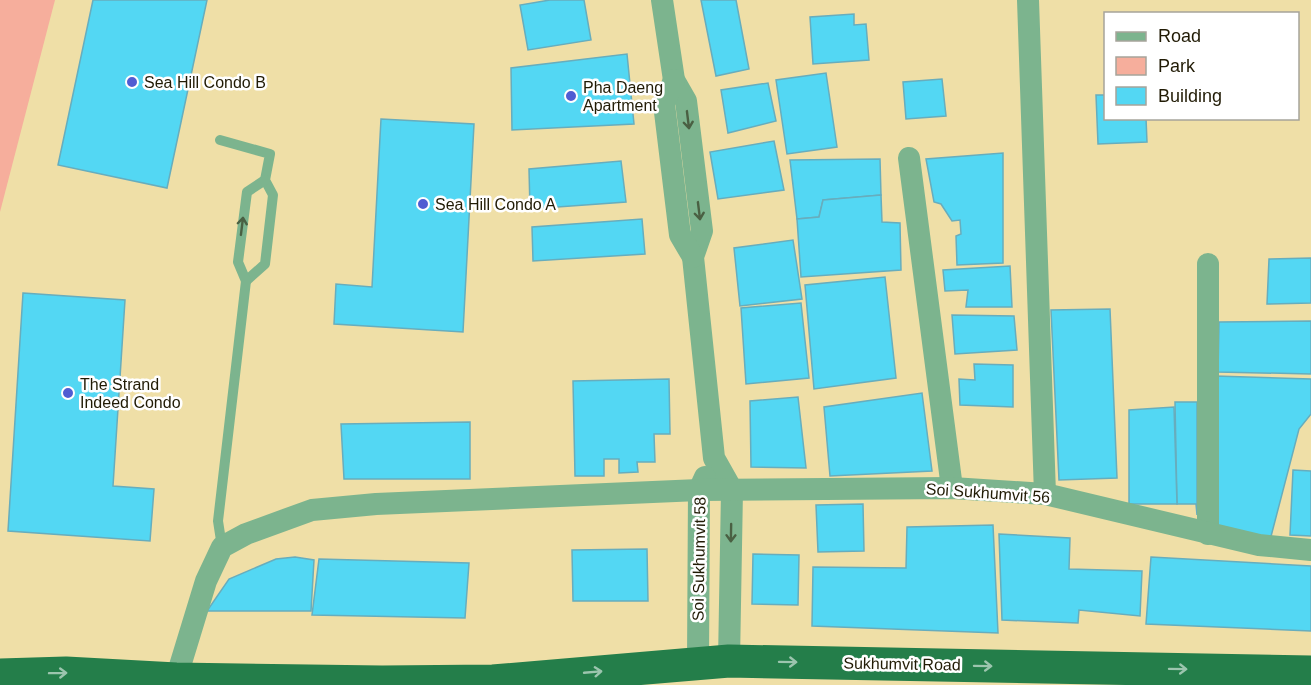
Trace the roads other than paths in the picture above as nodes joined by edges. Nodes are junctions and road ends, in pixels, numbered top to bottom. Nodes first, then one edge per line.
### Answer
1 (662, 0) edge
2 (1028, 0) edge
3 (220, 140) dead end
4 (909, 158) dead end
5 (265, 180) junction
6 (1208, 264) dead end
7 (246, 281) junction
8 (714, 458) junction
9 (952, 488) junction
10 (699, 490) junction
11 (732, 490) junction
12 (1045, 494) junction
13 (1208, 534) junction
14 (222, 547) junction
15 (1311, 550) edge
16 (714, 662) junction
17 (1311, 672) edge
18 (0, 675) edge
19 (176, 679) junction
20 (493, 681) junction
21 (544, 685) edge

1 - 8 street, Soi Sukhumvit 58
2 - 12 street
3 - 5 lane
4 - 9 street
5 - 7 lane
7 -> 5 lane
6 - 13 street
7 - 14 lane
8 - 10 street, Soi Sukhumvit 58
8 - 11 street, Soi Sukhumvit 58
9 - 11 street, Soi Sukhumvit 56
9 - 12 street, Soi Sukhumvit 56
10 - 11 street, Soi Sukhumvit 56
10 - 14 street, Soi Sukhumvit 56
10 - 16 street, Soi Sukhumvit 58
11 -> 16 street, Soi Sukhumvit 58
12 - 13 street, Soi Sukhumvit 56
13 - 15 street, Soi Sukhumvit 56
14 - 19 street
16 -> 17 highway, Sukhumvit Road
20 -> 16 highway, Sukhumvit Road
18 -> 19 highway, Sukhumvit Road
19 - 20 highway, Sukhumvit Road
20 - 21 highway, Sukhumvit Road

